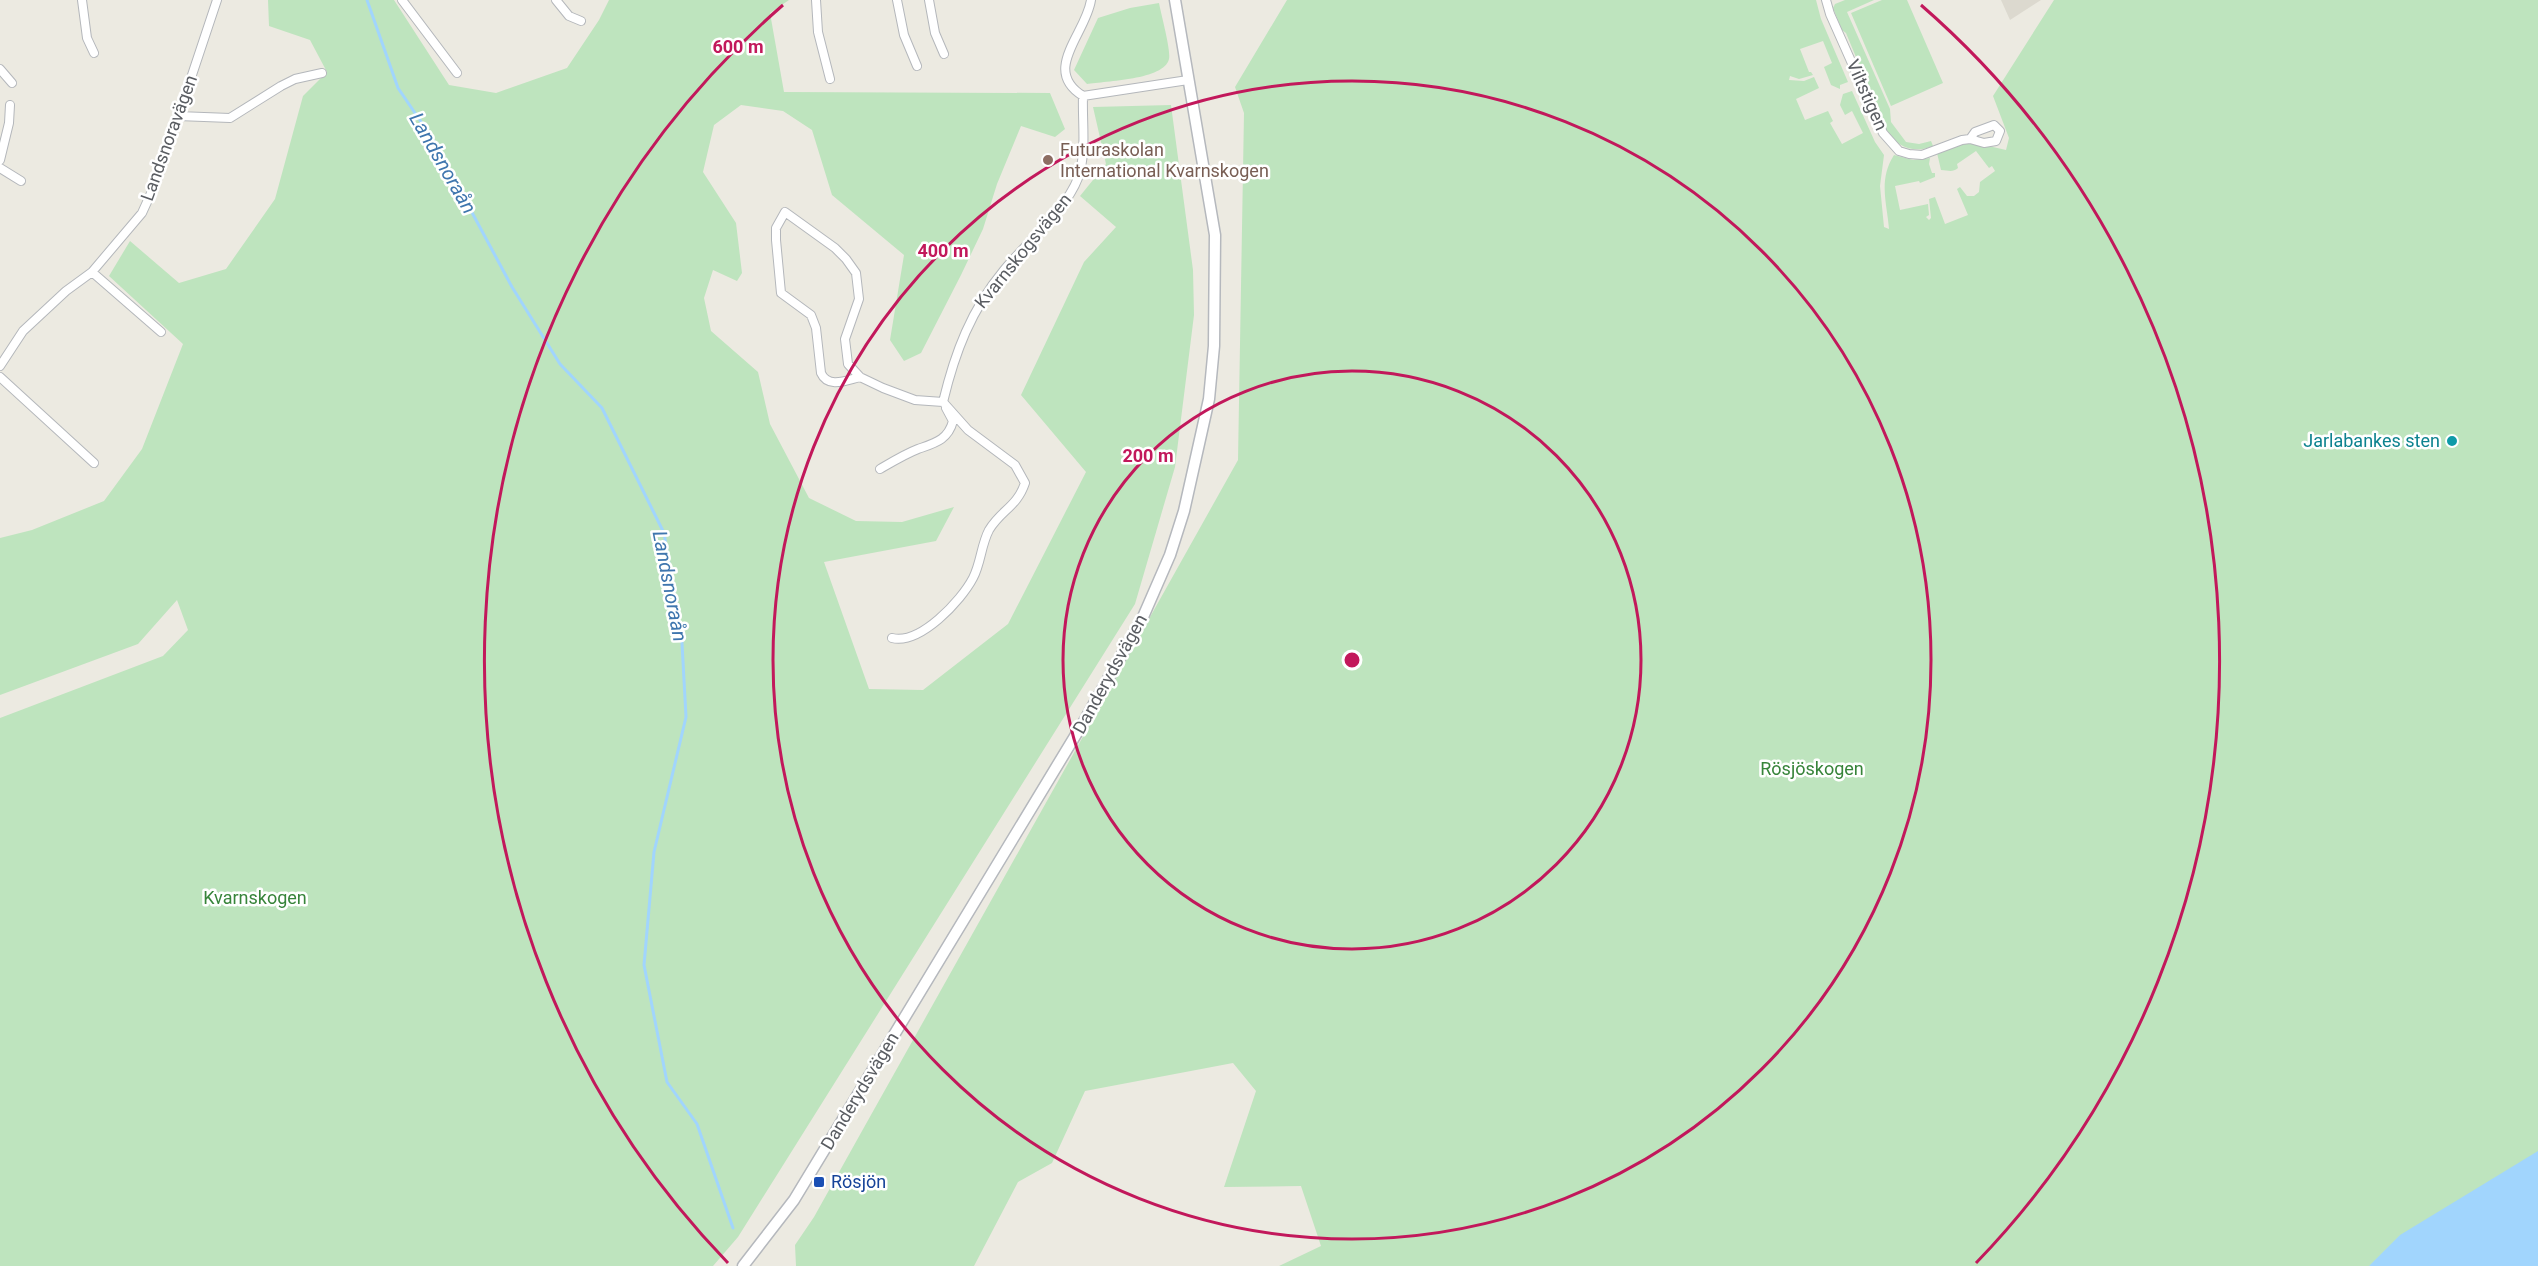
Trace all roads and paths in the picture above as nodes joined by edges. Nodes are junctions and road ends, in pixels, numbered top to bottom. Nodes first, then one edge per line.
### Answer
1 (82, 0) edge
2 (217, 0) edge
3 (402, 0) edge
4 (556, 0) edge
5 (816, 0) edge
6 (897, 0) edge
7 (929, 0) edge
8 (1090, 0) edge
9 (1175, 0) edge
10 (1826, 0) edge
11 (581, 21) dead end
12 (94, 53) dead end
13 (944, 54) dead end
14 (917, 66) dead end
15 (0, 69) edge
16 (322, 73) dead end
17 (457, 73) dead end
18 (830, 79) dead end
19 (1188, 80) junction
20 (12, 83) dead end
21 (1083, 96) junction
22 (10, 105) dead end
23 (178, 116) junction
24 (1970, 139) dead end
25 (0, 160) edge
26 (0, 168) edge
27 (21, 181) dead end
28 (92, 272) junction
29 (161, 332) dead end
30 (0, 366) edge
31 (0, 376) edge
32 (860, 377) junction
33 (943, 402) junction
34 (94, 463) dead end
35 (880, 469) dead end
36 (892, 638) dead end
37 (742, 1266) edge

1 - 12 street
2 - 23 street, Landsnoravägen
3 - 17 street
4 - 11 street
5 - 18 street
6 - 14 street
7 - 13 street
8 - 21 street
9 - 19 main road, Danderydsvägen
10 - 24 street, Viltstigen
15 - 20 street
16 - 23 street
19 - 21 street
19 - 37 main road, Danderydsvägen
21 - 33 street, Kvarnskogsvägen
22 - 25 street
23 - 28 street, Landsnoravägen
26 - 27 street
28 - 29 street
28 - 30 street, Landsnoravägen
31 - 34 street
32 - 32 street
32 - 33 street
33 - 35 street
33 - 36 street

